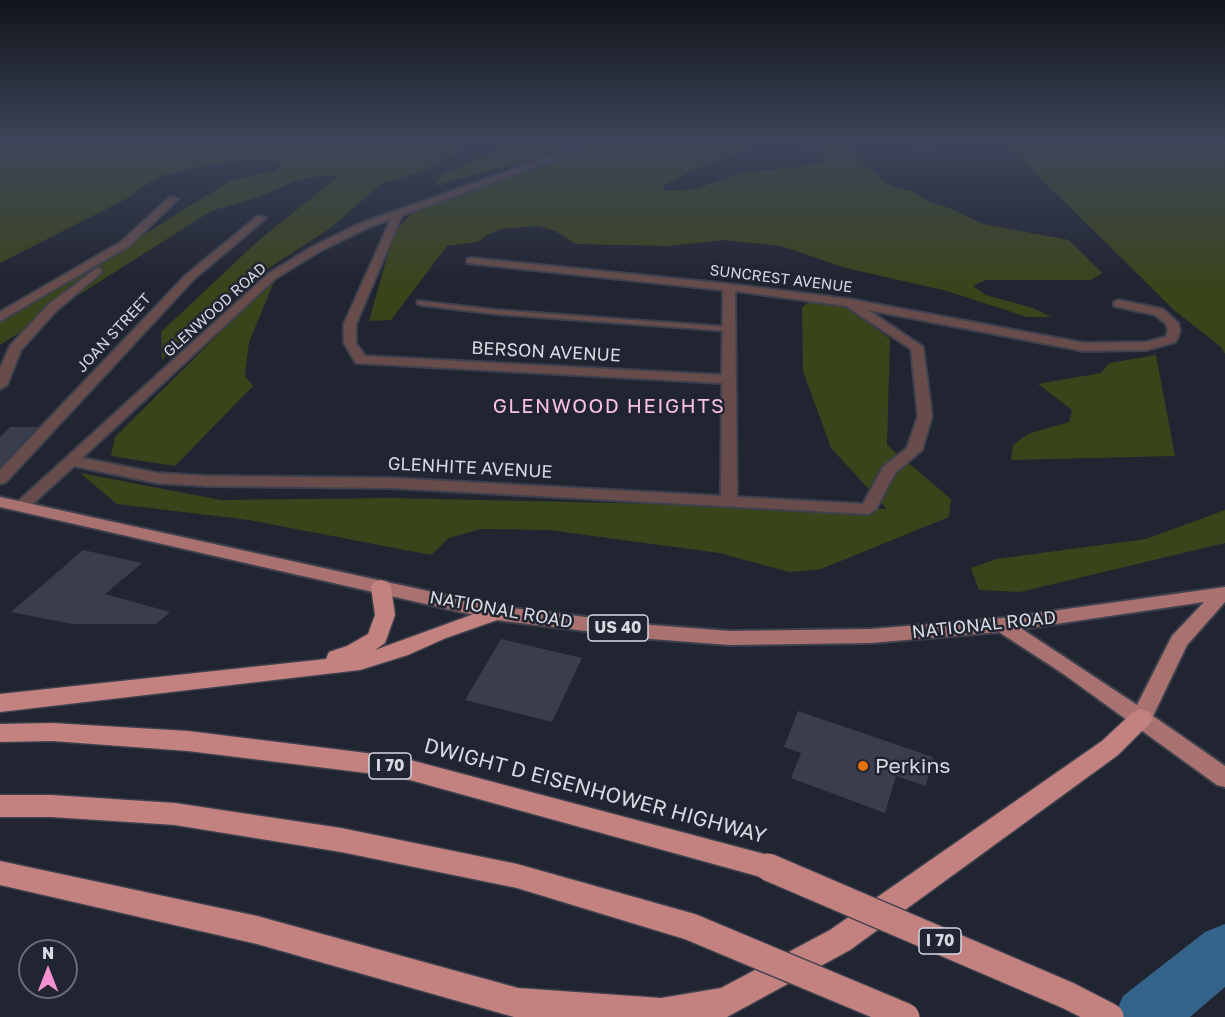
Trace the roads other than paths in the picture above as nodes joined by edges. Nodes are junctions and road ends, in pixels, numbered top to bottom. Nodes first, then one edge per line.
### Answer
1 (464, 189) edge
2 (173, 199) dead end
3 (399, 212) junction
4 (261, 218) dead end
5 (125, 244) junction
6 (471, 261) dead end
7 (729, 287) junction
8 (421, 303) dead end
9 (849, 303) junction
10 (1118, 304) dead end
11 (0, 317) edge
12 (729, 328) junction
13 (728, 379) junction
14 (0, 385) edge
15 (72, 461) junction
16 (0, 479) edge
17 (729, 501) junction
18 (0, 502) edge
19 (20, 507) junction
20 (381, 587) junction
21 (1224, 593) edge
22 (496, 613) junction
23 (1002, 625) junction
24 (308, 670) junction
25 (0, 703) edge
26 (1141, 718) junction
27 (0, 733) edge
28 (1225, 778) edge
29 (0, 806) edge
30 (0, 873) edge
31 (906, 1017) edge
32 (1110, 1017) edge

1 - 3 street, GLENWOOD ROAD
2 - 5 street
3 - 13 street, BERSON AVENUE
3 - 15 street, GLENWOOD ROAD
4 - 16 street, JOAN STREET
5 - 11 street
5 - 14 street
6 - 7 street, SUNCREST AVENUE
7 - 9 street, SUNCREST AVENUE
7 - 12 street
8 - 12 lane
9 - 10 street, SUNCREST AVENUE
9 - 17 street, GLENHITE AVENUE
12 - 13 street
13 - 17 street
15 - 17 street, GLENHITE AVENUE
15 - 19 street, GLENWOOD ROAD
18 - 19 main road, NATIONAL ROAD / US 40
19 - 20 main road, NATIONAL ROAD / US 40
20 - 22 main road, NATIONAL ROAD / US 40
20 - 24 highway
21 - 23 main road, NATIONAL ROAD / US 40
21 - 26 main road
22 - 23 main road, NATIONAL ROAD / US 40
22 - 24 highway
23 - 26 main road
24 - 25 highway
26 - 28 main road
26 - 30 highway
27 - 32 highway, DWIGHT D EISENHOWER HIGHWAY / I 70, bridge
29 - 31 highway, bridge

